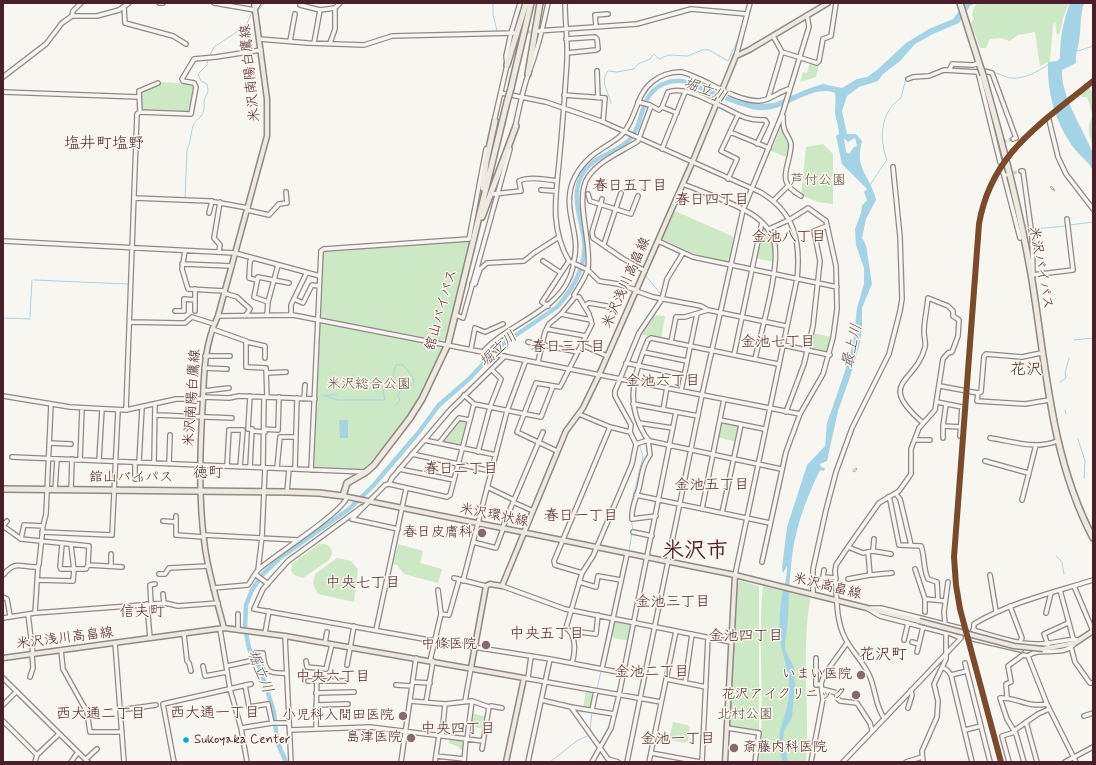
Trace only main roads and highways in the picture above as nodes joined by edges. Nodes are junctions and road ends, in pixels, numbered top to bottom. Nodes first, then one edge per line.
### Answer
1 (254, 3) edge
2 (526, 3) edge
3 (531, 3) edge
4 (540, 3) edge
5 (828, 3) edge
6 (960, 3) edge
7 (507, 65) road end
8 (528, 74) road end
9 (495, 121) road end
10 (516, 126) road end
11 (478, 225) junction
12 (3, 489) edge
13 (200, 490) junction
14 (345, 497) junction
15 (524, 533) junction
16 (1093, 538) edge
17 (734, 575) junction
18 (222, 628) junction
19 (1093, 631) edge
20 (3, 658) edge
21 (471, 668) junction
22 (506, 762) edge
23 (725, 762) edge

1 - 13 main road, 米沢南陽白鷹線
2 - 7 highway
3 - 11 highway, 舘山バイパス, bridge
4 - 8 highway
5 - 15 main road, 米沢浅川高畠線
6 - 16 highway, 米沢バイパス
9 - 11 highway
10 - 11 highway
11 - 14 highway, 舘山バイパス
12 - 13 highway, 舘山バイパス
13 - 14 highway, 舘山バイパス
13 - 18 main road, 米沢南陽白鷹線
14 - 15 main road, 米沢環状線
15 - 17 main road, 米沢環状線
15 - 21 main road, 米沢浅川高畠線
17 - 19 main road, 米沢高畠線, bridge
17 - 23 main road
18 - 20 main road, 米沢浅川高畠線
18 - 21 main road
21 - 22 main road

